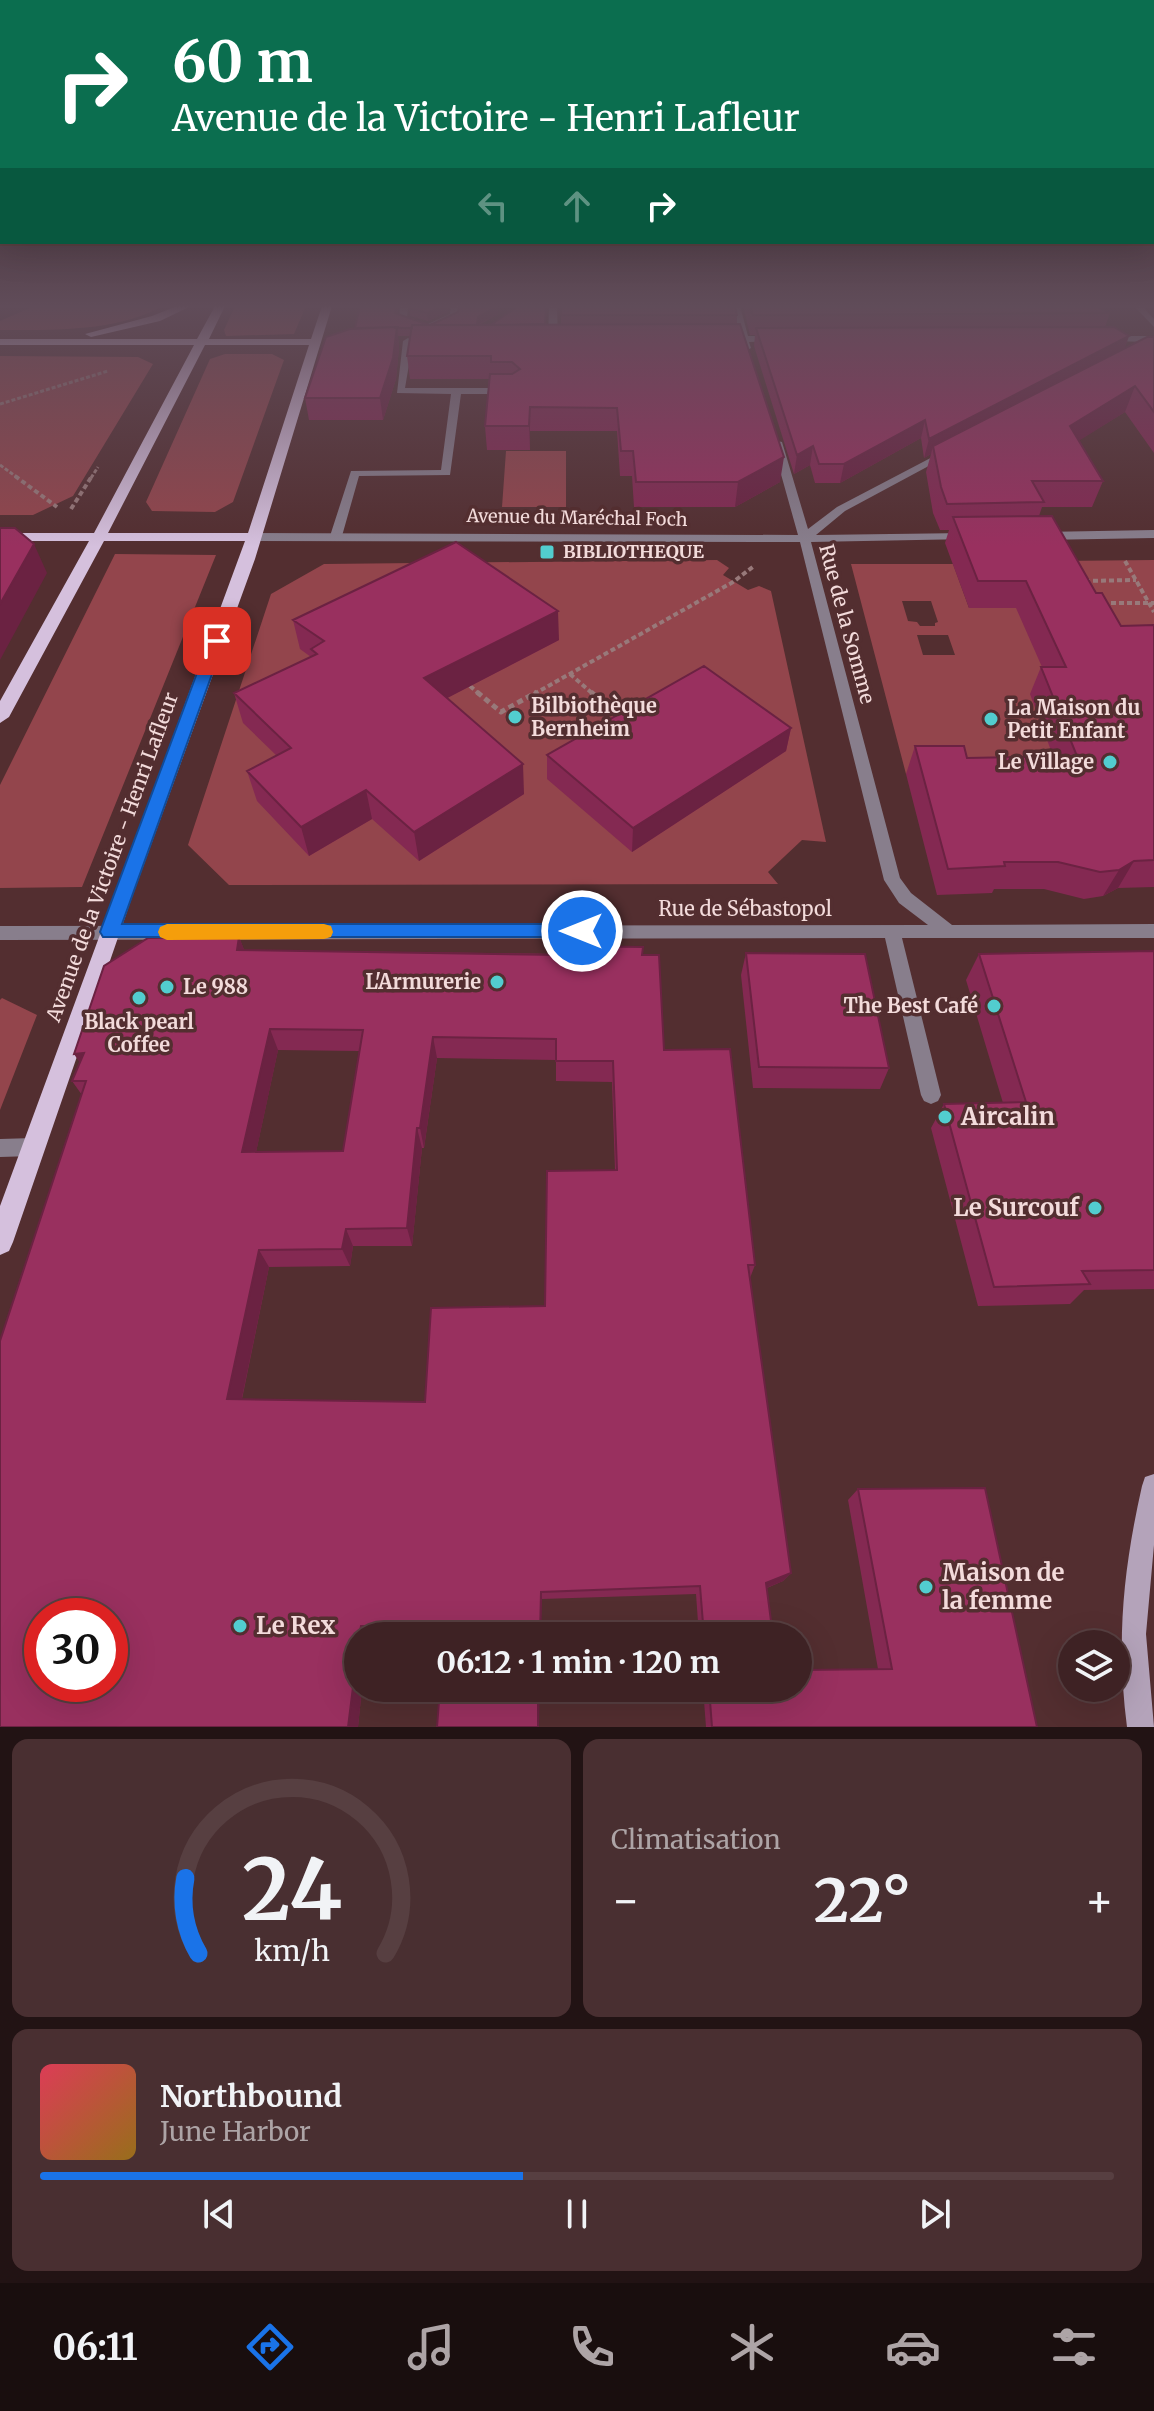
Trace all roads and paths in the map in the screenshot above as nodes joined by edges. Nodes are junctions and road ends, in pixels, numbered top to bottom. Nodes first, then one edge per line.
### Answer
1 (58, 387) edge
2 (176, 387) edge
3 (304, 387) edge
4 (401, 387) edge
5 (456, 391) junction
6 (513, 391) edge
7 (0, 404) edge
8 (774, 434) edge
9 (953, 450) edge
10 (0, 465) edge
11 (97, 467) dead end
12 (1154, 534) edge
13 (336, 536) junction
14 (1022, 536) edge
15 (0, 537) edge
16 (98, 537) junction
17 (252, 537) junction
18 (975, 537) edge
19 (803, 539) junction
20 (1124, 560) dead end
21 (757, 563) dead end
22 (1136, 580) junction
23 (1079, 581) edge
24 (1089, 581) junction
25 (1101, 603) junction
26 (1152, 603) edge
27 (1154, 612) edge
28 (1108, 616) edge
29 (570, 674) junction
30 (470, 686) edge
31 (0, 717) edge
32 (624, 719) edge
33 (892, 931) junction
34 (1154, 931) edge
35 (110, 932) junction
36 (949, 932) junction
37 (0, 933) edge
38 (931, 1095) dead end
39 (33, 1147) junction
40 (0, 1148) edge
41 (0, 1242) edge
42 (1154, 1486) edge
43 (1146, 1560) edge
44 (1141, 1727) edge

1 - 7 path
2 - 16 main road
3 - 17 main road, Avenue de la Victoire - Henri Lafleur
4 - 5 street
5 - 6 street
5 - 13 street
8 - 19 street, Rue de la Somme
9 - 19 street
10 - 11 path
12 - 14 street
13 - 17 street, Avenue du Maréchal Foch
13 - 19 street, Avenue du Maréchal Foch
15 - 16 main road, Avenue du Maréchal Foch
16 - 17 main road, Avenue du Maréchal Foch
16 - 31 main road
17 - 35 main road, Avenue de la Victoire - Henri Lafleur
18 - 19 street, Avenue du Maréchal Foch
19 - 36 street, Rue de la Somme
20 - 22 path
21 - 29 path
22 - 24 path
22 - 26 path
23 - 24 path
24 - 25 path
25 - 26 path
25 - 28 path
26 - 27 path
29 - 30 path
29 - 32 path
33 - 35 street, Rue de Sébastopol
33 - 36 street, Rue de Sébastopol
33 - 38 street
34 - 36 street, Rue de Sébastopol
35 - 37 street, Rue de Sébastopol
35 - 39 main road, Avenue de la Victoire - Henri Lafleur
39 - 40 street
39 - 41 main road, Avenue de la Victoire - Henri Lafleur
42 - 43 street
43 - 44 street

